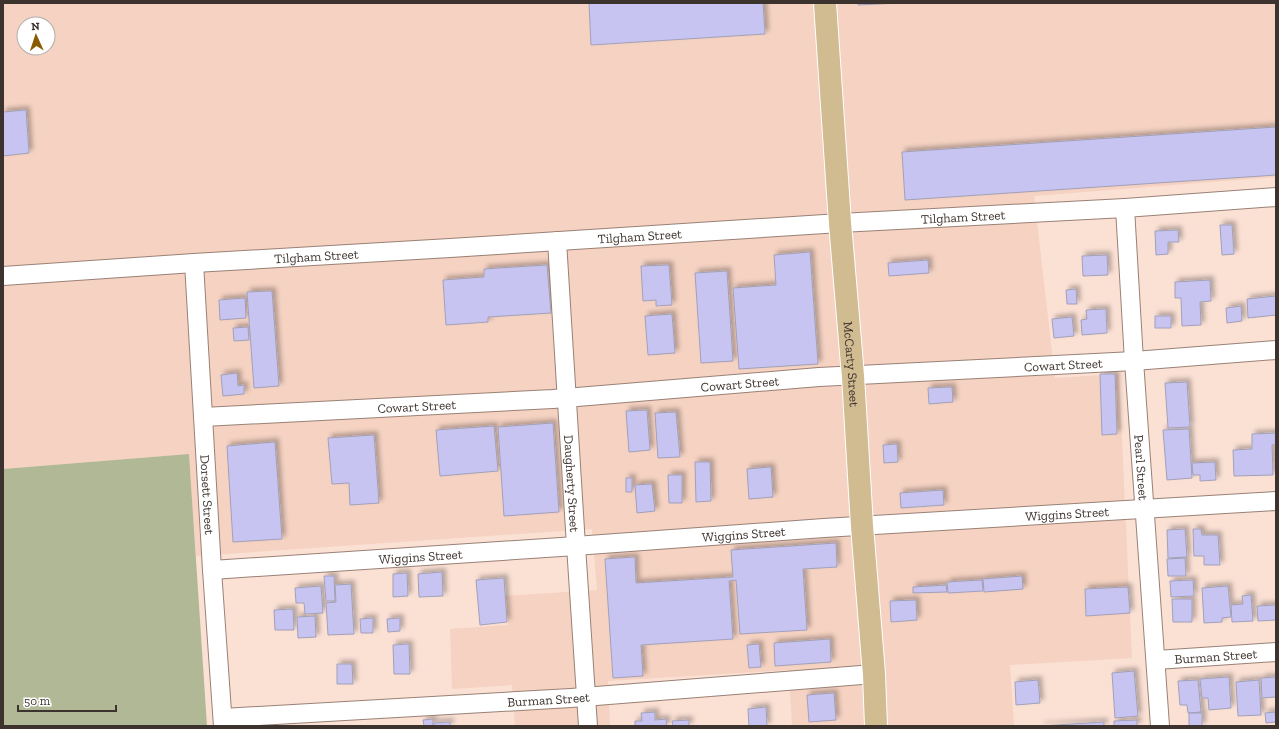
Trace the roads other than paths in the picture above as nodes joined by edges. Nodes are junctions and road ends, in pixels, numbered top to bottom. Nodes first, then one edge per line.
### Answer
1 (825, 3) edge
2 (1276, 197) edge
3 (1125, 208) junction
4 (840, 223) junction
5 (557, 240) junction
6 (194, 263) junction
7 (3, 276) edge
8 (1276, 350) edge
9 (1134, 361) junction
10 (853, 376) junction
11 (567, 398) junction
12 (203, 417) junction
13 (1276, 501) edge
14 (1144, 509) junction
15 (862, 526) junction
16 (576, 546) junction
17 (212, 570) junction
18 (1276, 652) edge
19 (1156, 660) junction
20 (874, 674) junction
21 (586, 696) junction
22 (223, 722) edge
23 (588, 726) edge
24 (876, 726) edge
25 (1160, 726) edge

1 - 4 main road, McCarty Street
2 - 3 street, Tilgham Street
3 - 4 street, Tilgham Street
3 - 9 street, Pearl Street
4 - 5 street, Tilgham Street
4 - 10 main road, McCarty Street
5 - 6 street, Tilgham Street
5 - 11 street, Daugherty Street
6 - 7 street, Tilgham Street
6 - 12 street, Dorsett Street
8 - 9 street, Cowart Street
9 - 10 street, Cowart Street
9 - 14 street, Pearl Street
10 - 11 street, Cowart Street
10 - 15 main road, McCarty Street
11 - 12 street, Cowart Street
11 - 16 street, Daugherty Street
12 - 17 street, Dorsett Street
13 - 14 street, Wiggins Street
14 - 15 street, Wiggins Street
14 - 19 street, Pearl Street
15 - 16 street, Wiggins Street
15 - 20 main road, McCarty Street
16 - 17 street, Wiggins Street
16 - 21 street, Daugherty Street
17 - 22 street, Dorsett Street
18 - 19 street, Burman Street
19 - 25 street, Pearl Street
20 - 21 street, Burman Street
20 - 24 main road, McCarty Street
21 - 22 street, Burman Street
21 - 23 street, Daugherty Street

